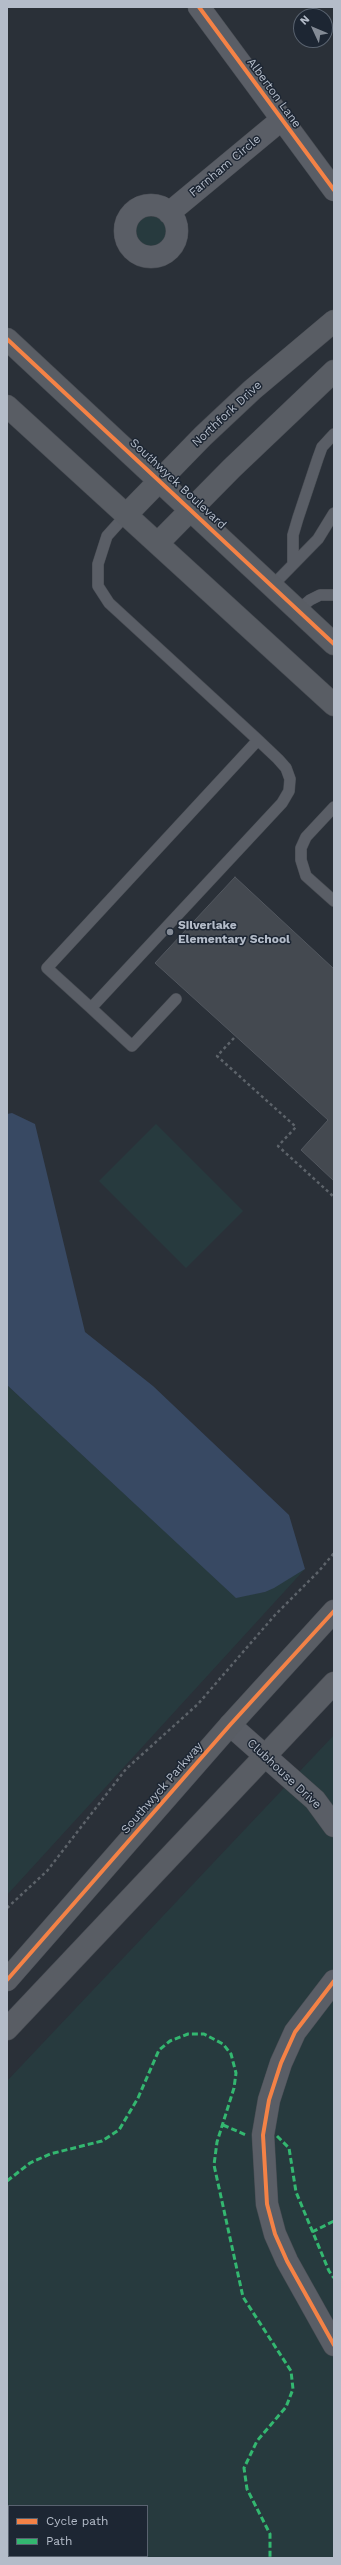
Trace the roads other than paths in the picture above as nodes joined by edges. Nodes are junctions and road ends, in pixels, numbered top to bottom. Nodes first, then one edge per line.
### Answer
1 (198, 7) edge
2 (281, 120) junction
3 (334, 190) edge
4 (169, 213) dead end
5 (334, 321) edge
6 (7, 339) edge
7 (332, 376) edge
8 (10, 416) edge
9 (334, 434) edge
10 (160, 479) junction
11 (191, 510) junction
12 (334, 513) edge
13 (126, 515) junction
14 (158, 543) junction
15 (293, 564) junction
16 (272, 586) junction
17 (334, 594) edge
18 (298, 610) junction
19 (334, 644) edge
20 (334, 705) edge
21 (258, 740) junction
22 (334, 807) edge
23 (334, 901) edge
24 (176, 999) dead end
25 (92, 1008) junction
26 (334, 1610) edge
27 (334, 1683) edge
28 (230, 1725) junction
29 (267, 1756) junction
30 (334, 1826) edge
31 (7, 1980) edge
32 (334, 1981) edge
33 (7, 2029) edge
34 (334, 2345) edge

1 - 2 street, Alberton Lane
2 - 3 street, Alberton Lane
2 - 4 street, Farnham Circle
5 - 10 street, Northfork Drive
6 - 10 street, Southwyck Boulevard
7 - 11 street
8 - 13 street
9 - 15 lane
10 - 11 street, Southwyck Boulevard
10 - 13 street, Northfork Drive
11 - 14 street
11 - 16 street, Southwyck Boulevard
12 - 15 lane
13 - 14 street
13 - 21 lane
14 - 20 street
15 - 16 lane
16 - 18 street, Southwyck Boulevard
17 - 18 lane
18 - 19 street, Southwyck Boulevard
21 - 25 lane
21 - 25 lane
22 - 23 lane
24 - 25 lane
26 - 28 street, Southwyck Parkway
27 - 29 street
28 - 29 street, Clubhouse Drive
28 - 31 street, Southwyck Parkway
29 - 30 street, Clubhouse Drive
29 - 33 street
32 - 34 street

